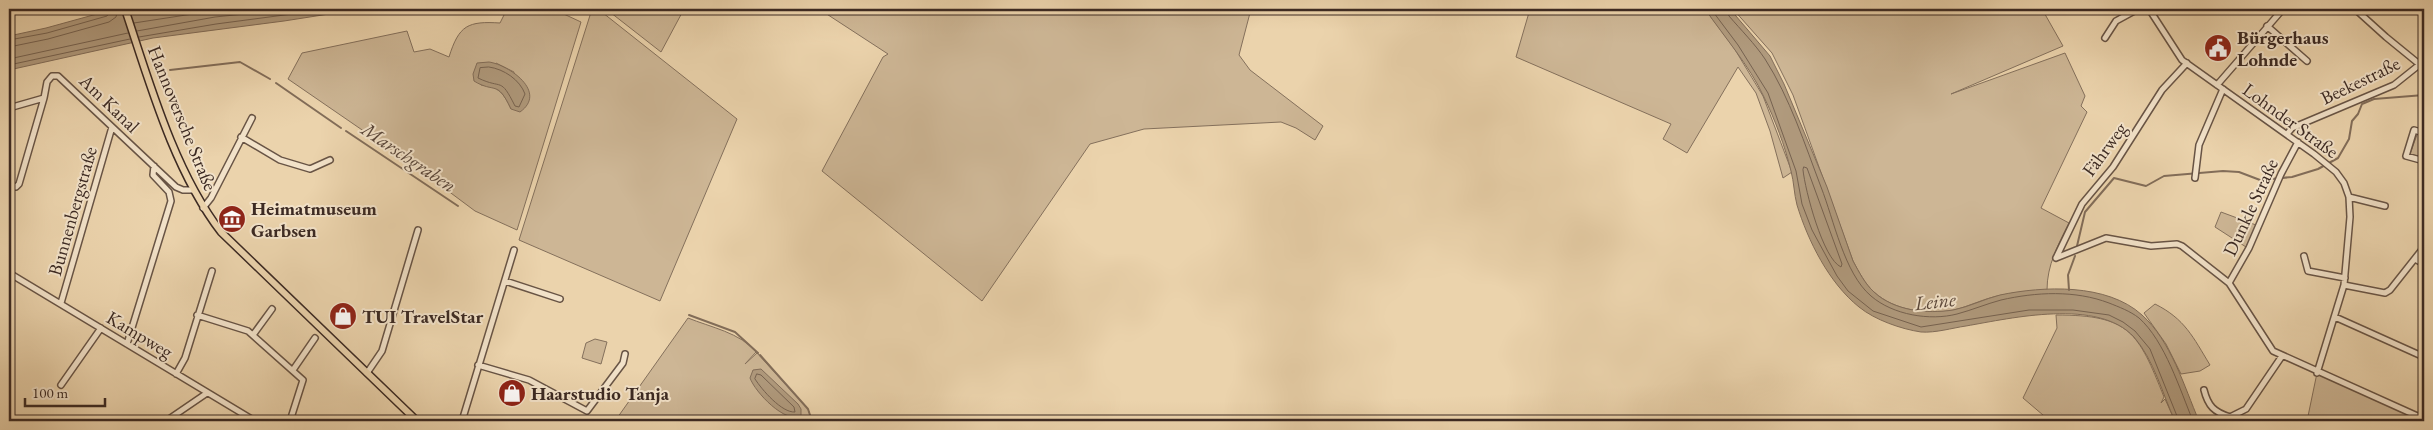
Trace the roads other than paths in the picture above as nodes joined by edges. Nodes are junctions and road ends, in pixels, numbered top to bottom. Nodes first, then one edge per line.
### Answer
1 (125, 9) edge
2 (2138, 9) edge
3 (2149, 9) edge
4 (2283, 9) edge
5 (2355, 9) edge
6 (2267, 26) junction
7 (2105, 38) dead end
8 (2307, 61) dead end
9 (2186, 63) junction
10 (2423, 65) edge
11 (2217, 85) junction
12 (2223, 89) junction
13 (44, 98) junction
14 (9, 108) edge
15 (252, 118) dead end
16 (112, 127) junction
17 (2424, 132) edge
18 (2287, 134) junction
19 (241, 137) junction
20 (2298, 142) junction
21 (330, 160) dead end
22 (2424, 161) edge
23 (154, 166) junction
24 (2195, 175) dead end
25 (9, 185) edge
26 (193, 190) junction
27 (2349, 197) junction
28 (2385, 206) dead end
29 (203, 208) junction
30 (418, 230) dead end
31 (2424, 247) edge
32 (514, 250) dead end
33 (2304, 256) dead end
34 (2415, 259) junction
35 (2424, 264) edge
36 (212, 270) dead end
37 (9, 273) edge
38 (2345, 278) junction
39 (505, 281) junction
40 (2229, 283) junction
41 (2344, 286) junction
42 (560, 299) dead end
43 (61, 303) junction
44 (272, 309) dead end
45 (197, 315) junction
46 (2335, 317) junction
47 (101, 328) junction
48 (253, 334) junction
49 (316, 338) dead end
50 (127, 344) junction
51 (625, 354) dead end
52 (2282, 356) junction
53 (2424, 357) edge
54 (478, 365) junction
55 (293, 370) junction
56 (2317, 372) junction
57 (367, 373) junction
58 (176, 374) junction
59 (61, 385) dead end
60 (2204, 390) dead end
61 (207, 392) junction
62 (2424, 419) edge
63 (166, 421) edge
64 (255, 421) edge
65 (290, 421) edge
66 (417, 421) edge
67 (462, 421) edge

1 - 26 main road, Hannoversche Straße
2 - 7 street
3 - 9 street, Lohnder Straße
4 - 6 street
5 - 10 street
6 - 8 street
6 - 11 street
9 - 11 street, Lohnder Straße
9 - 40 street, Fährweg
10 - 18 street, Beekestraße
11 - 12 street, Lohnder Straße
12 - 18 street, Lohnder Straße
12 - 24 street
13 - 14 street
13 - 16 street, Am Kanal
13 - 25 street
15 - 19 street
16 - 23 street, Am Kanal
16 - 43 street, Bunnenbergstraße
17 - 22 street
18 - 20 street, Lohnder Straße
19 - 21 street
19 - 29 street
20 - 27 street, Lohnder Straße
20 - 40 street, Dunkle Straße
23 - 26 street, Am Kanal
23 - 50 street
26 - 29 main road, Hannoversche Straße
27 - 28 street
27 - 38 street, Lohnder Straße
29 - 57 main road, Hannoversche Straße
30 - 57 street
31 - 34 street
32 - 39 street
33 - 38 street
34 - 35 street
34 - 41 street
36 - 45 street
37 - 43 street, Kampweg
38 - 41 street, Lohnder Straße
39 - 42 street
39 - 54 street
40 - 52 street
41 - 46 street, Lohnder Straße
43 - 47 street, Kampweg
44 - 48 street
45 - 48 street
45 - 58 street
46 - 53 street
46 - 56 street, Lohnder Straße
47 - 50 street, Kampweg
47 - 59 street
48 - 55 street
49 - 55 street
50 - 58 street, Kampweg
51 - 54 street
52 - 56 street
52 - 60 street
54 - 67 street
55 - 65 street
56 - 62 street
57 - 66 main road, Hannoversche Straße
58 - 61 street, Kampweg
61 - 63 street
61 - 64 street, Kampweg

